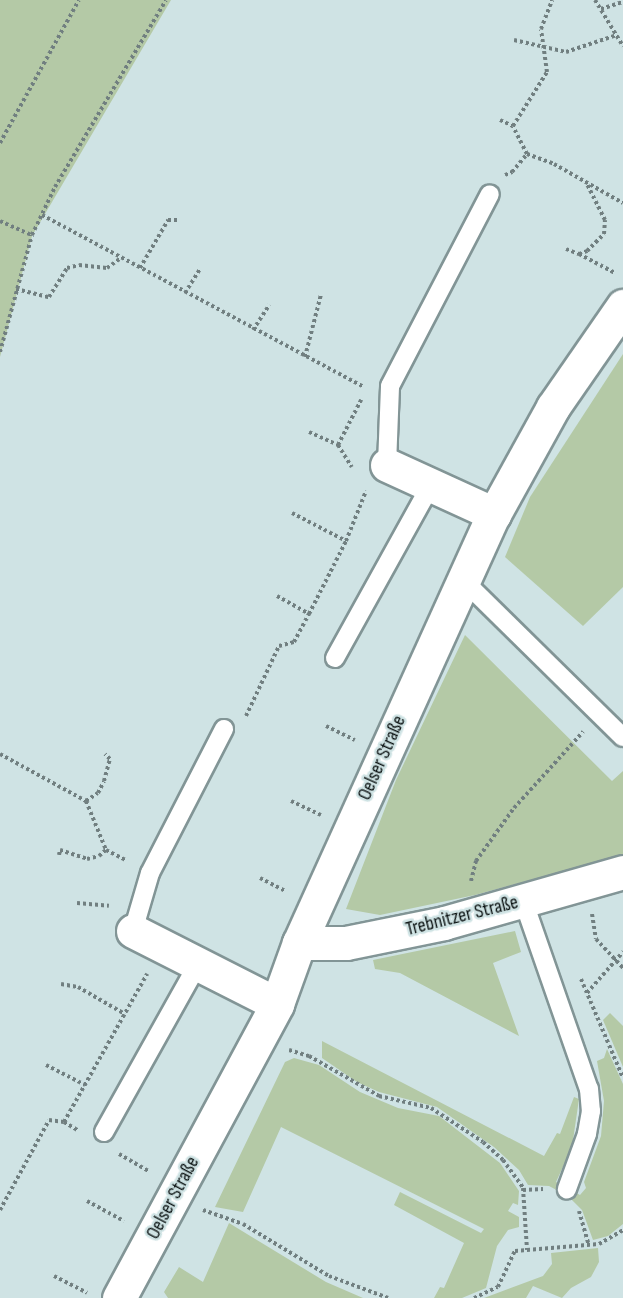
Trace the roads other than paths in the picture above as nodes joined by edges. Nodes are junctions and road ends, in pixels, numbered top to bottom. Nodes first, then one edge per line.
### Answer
1 (490, 194) road end
2 (623, 306) edge
3 (374, 473) joint
4 (431, 485) junction
5 (494, 514) junction
6 (463, 580) junction
7 (335, 657) dead end
8 (224, 729) road end
9 (623, 737) edge
10 (623, 872) edge
11 (523, 900) junction
12 (120, 923) joint
13 (298, 943) junction
14 (198, 964) junction
15 (277, 1004) junction
16 (100, 1139) road end
17 (567, 1189) dead end
18 (99, 1294) edge

1 - 3 lane
2 - 5 street, Oelser Straße
3 - 4 street
4 - 5 street
4 - 7 lane
5 - 6 street, Oelser Straße
6 - 9 lane
6 - 13 street, Oelser Straße
8 - 12 lane
10 - 11 street, Trebnitzer Straße
11 - 13 street, Trebnitzer Straße
11 - 17 lane
12 - 14 street
13 - 15 street, Oelser Straße
14 - 15 street
14 - 16 lane
15 - 18 street, Oelser Straße

